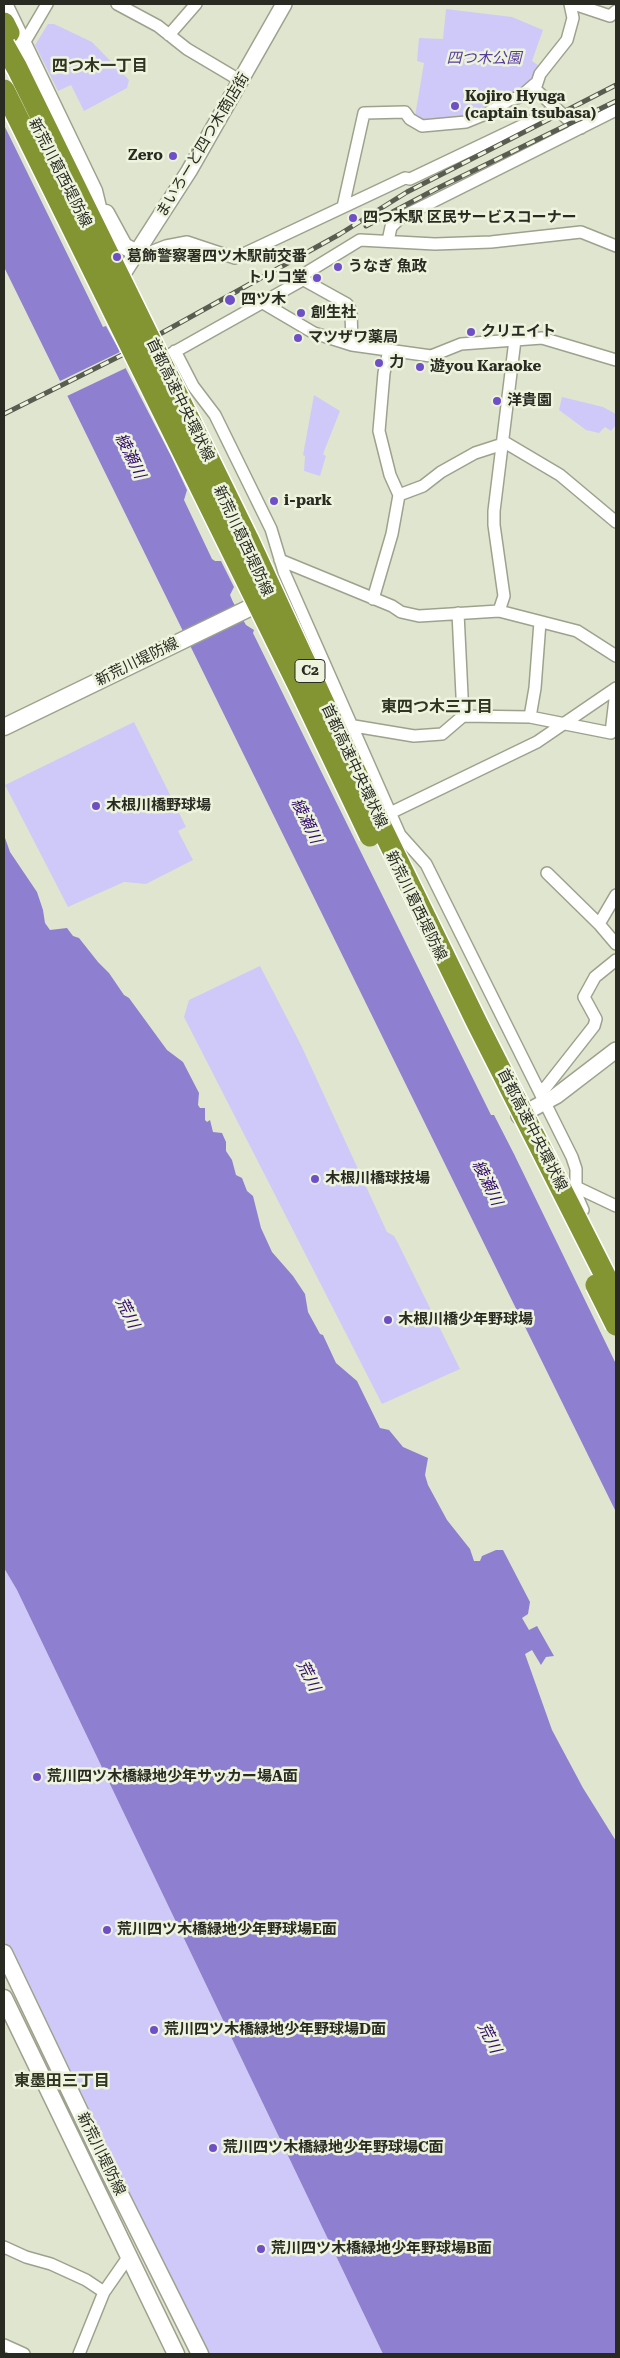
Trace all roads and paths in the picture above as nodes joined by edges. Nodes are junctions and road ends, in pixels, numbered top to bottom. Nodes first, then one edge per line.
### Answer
1 (4, 4) edge
2 (47, 4) edge
3 (117, 4) edge
4 (196, 4) edge
5 (284, 4) edge
6 (577, 4) edge
7 (616, 11) edge
8 (169, 35) junction
9 (10, 36) edge
10 (4, 65) edge
11 (241, 81) junction
12 (534, 84) junction
13 (4, 90) edge
14 (557, 109) junction
15 (616, 110) edge
16 (581, 128) junction
17 (94, 192) junction
18 (343, 207) junction
19 (388, 241) junction
20 (616, 246) edge
21 (137, 253) junction
22 (302, 279) junction
23 (117, 283) junction
24 (263, 303) junction
25 (515, 340) junction
26 (352, 345) junction
27 (389, 350) junction
28 (175, 351) junction
29 (616, 360) edge
30 (156, 362) junction
31 (502, 446) junction
32 (398, 495) junction
33 (616, 522) edge
34 (280, 560) junction
35 (270, 598) junction
36 (373, 598) junction
37 (499, 611) junction
38 (458, 613) junction
39 (540, 622) junction
40 (616, 656) edge
41 (299, 687) junction
42 (616, 690) edge
43 (463, 716) junction
44 (530, 717) junction
45 (564, 724) junction
46 (354, 726) junction
47 (4, 727) edge
48 (614, 735) edge
49 (380, 816) junction
50 (547, 873) dead end
51 (616, 895) edge
52 (599, 924) junction
53 (616, 944) edge
54 (615, 964) edge
55 (616, 1050) edge
56 (542, 1096) junction
57 (519, 1116) junction
58 (576, 1183) junction
59 (556, 1191) junction
60 (616, 1206) edge
61 (616, 1278) edge
62 (616, 1297) edge
63 (616, 1311) edge
64 (616, 1325) edge
65 (4, 1953) edge
66 (4, 1998) edge
67 (4, 2247) edge
68 (129, 2256) junction
69 (104, 2292) junction
70 (4, 2345) edge
71 (24, 2354) edge
72 (78, 2354) edge
73 (176, 2354) edge
74 (200, 2354) edge

1 - 9 main road, 新荒川葛西堤防線
2 - 9 street
3 - 8 street
4 - 8 street
5 - 11 street, まいろーど四つ木商店街
6 - 7 street
6 - 12 street
8 - 11 street
9 - 17 main road, 新荒川葛西堤防線
9 - 49 highway, 首都高速中央環状線 / C2, bridge
10 - 23 main road, 新荒川葛西堤防線
10 - 41 highway, bridge
11 - 21 street, まいろーど四つ木商店街
12 - 14 street
12 - 18 street
13 - 41 highway, 首都高速中央環状線 / C2, bridge
14 - 16 street
14 - 18 street
15 - 16 street
16 - 19 street
17 - 21 main road, 新荒川葛西堤防線
17 - 23 main road, 新荒川葛西堤防線
18 - 21 street
19 - 20 street
19 - 22 street
21 - 23 street, まいろーど四つ木商店街
22 - 24 street
22 - 26 street
23 - 30 main road, 新荒川葛西堤防線
24 - 26 street
24 - 28 street
25 - 27 street
25 - 29 street
25 - 31 street
26 - 27 street
27 - 32 street
28 - 30 street
28 - 34 street
30 - 35 main road, 新荒川葛西堤防線
31 - 32 street
31 - 33 street
31 - 37 street
32 - 36 street
34 - 36 street
34 - 46 street
35 - 47 main road, 新荒川堤防線
35 - 49 main road, 新荒川葛西堤防線
36 - 38 street
37 - 38 street
37 - 39 street
38 - 43 street
39 - 40 street
39 - 44 street
41 - 64 highway, 首都高速中央環状線 / C2, bridge
42 - 45 street
42 - 48 street
43 - 44 street
43 - 46 street
44 - 45 street
45 - 48 street
45 - 49 street
46 - 49 street
49 - 56 street
49 - 57 main road, 新荒川葛西堤防線
49 - 62 highway, 首都高速中央環状線 / C2, bridge
50 - 52 street
51 - 52 street
52 - 53 street
54 - 56 street
55 - 56 street
56 - 57 street
56 - 58 street
57 - 59 main road, 新荒川葛西堤防線
58 - 59 street
58 - 60 street
58 - 61 street
59 - 63 main road, 新荒川葛西堤防線
65 - 74 main road, 新荒川堤防線
66 - 68 main road, 新荒川堤防線
67 - 69 street
68 - 69 street
68 - 73 main road, 新荒川堤防線
69 - 72 street
70 - 71 street

